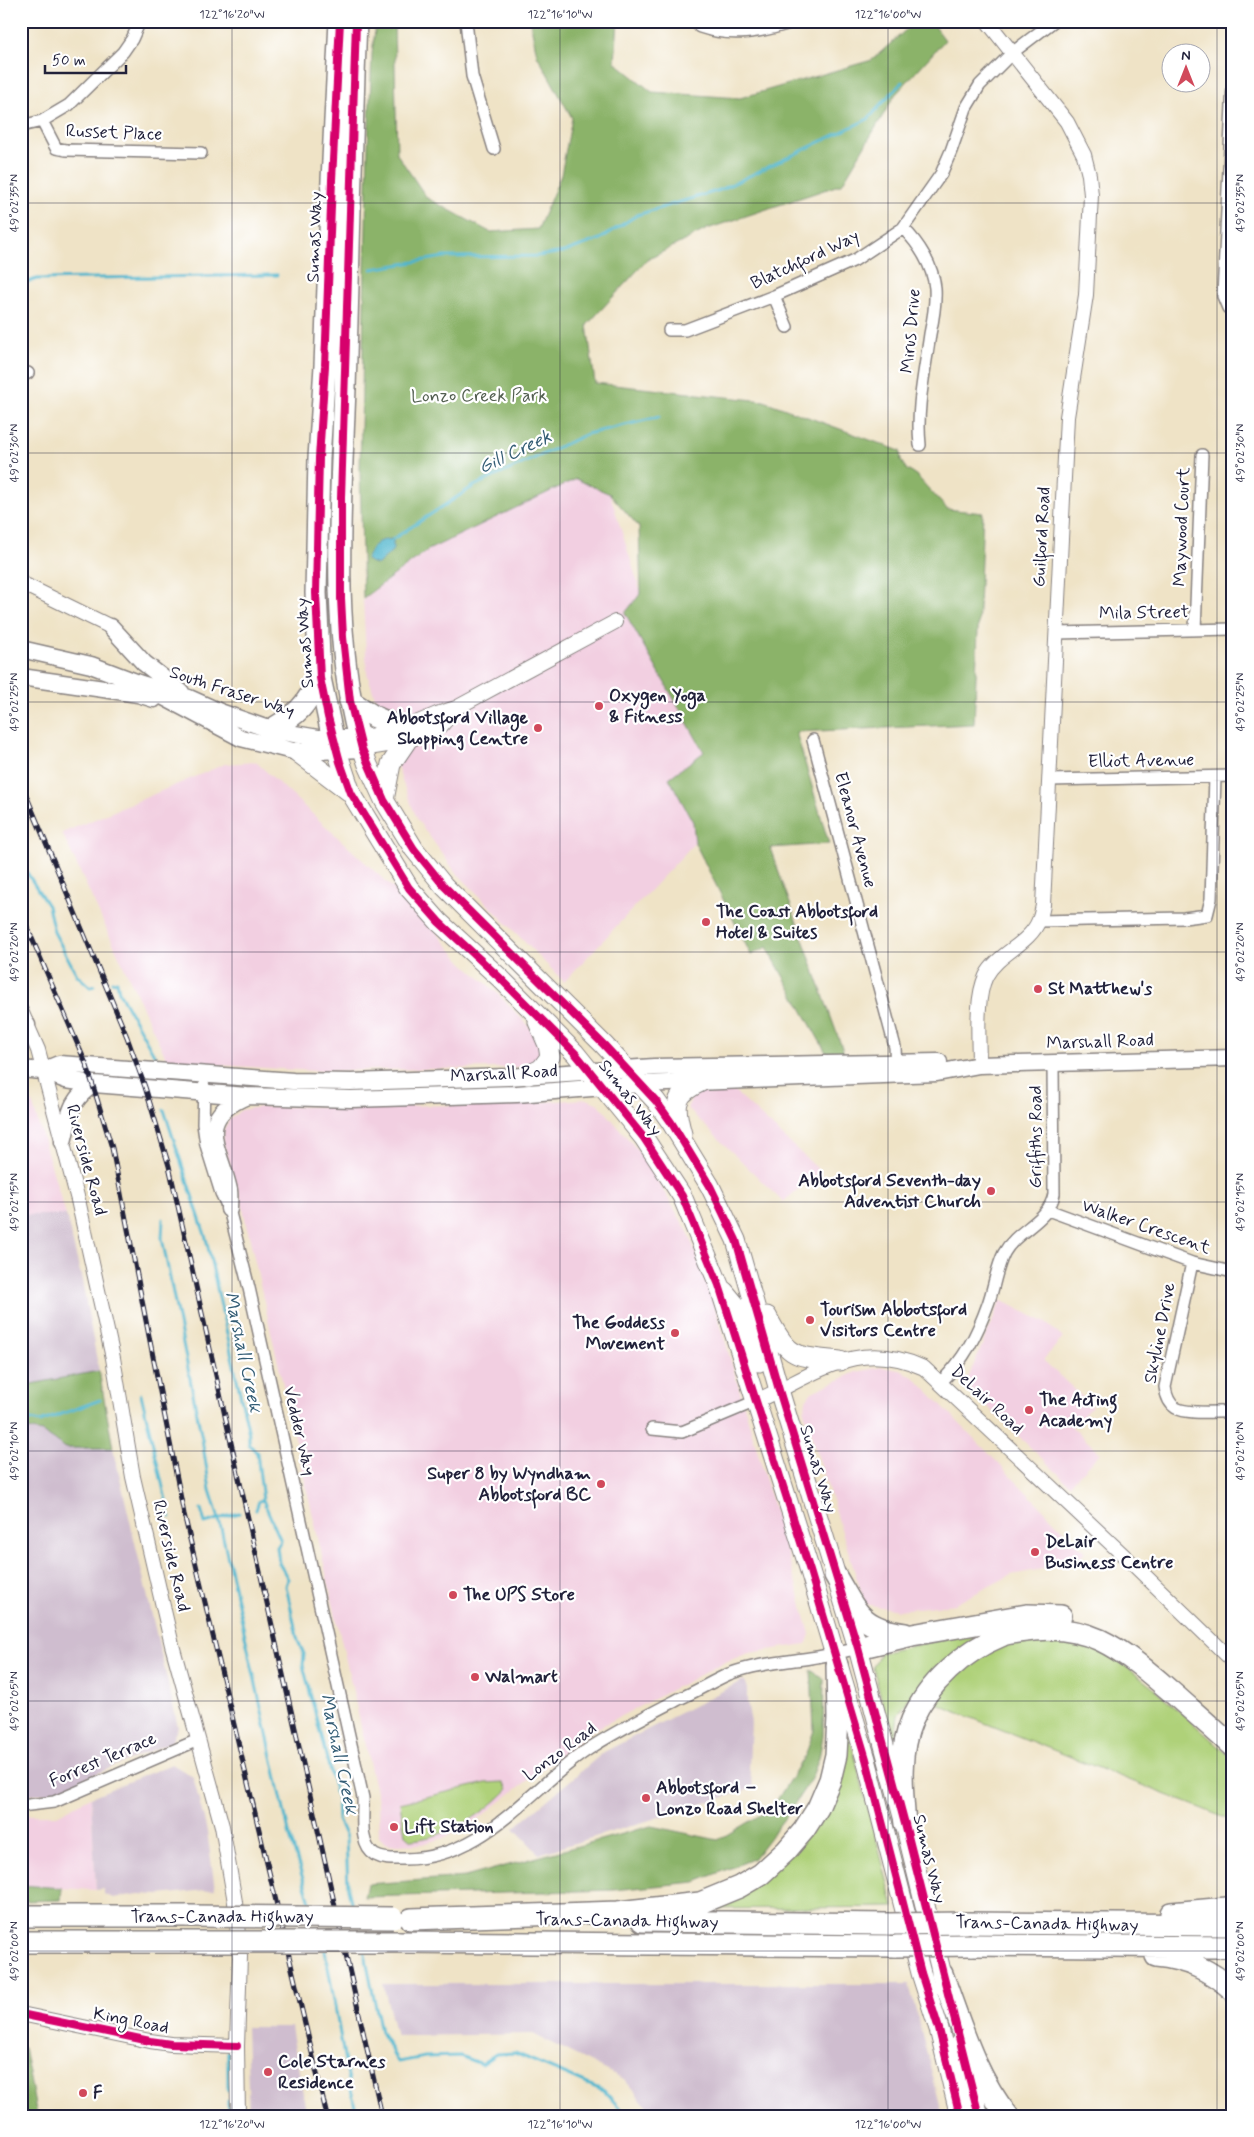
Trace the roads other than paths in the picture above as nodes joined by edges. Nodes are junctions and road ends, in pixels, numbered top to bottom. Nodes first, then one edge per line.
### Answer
1 (140, 21) edge
2 (326, 21) edge
3 (340, 21) edge
4 (356, 21) edge
5 (363, 21) edge
6 (466, 21) edge
7 (699, 21) edge
8 (796, 21) edge
9 (988, 21) edge
10 (1054, 21) edge
11 (1012, 53) junction
12 (1233, 83) edge
13 (42, 120) junction
14 (21, 126) edge
15 (351, 139) junction
16 (494, 148) dead end
17 (201, 153) dead end
18 (903, 228) junction
19 (774, 296) junction
20 (1233, 310) edge
21 (787, 326) dead end
22 (669, 330) dead end
23 (326, 335) junction
24 (920, 445) dead end
25 (1202, 455) dead end
26 (319, 458) junction
27 (21, 583) edge
28 (615, 622) dead end
29 (111, 626) joint
30 (1233, 629) edge
31 (1195, 630) junction
32 (1056, 633) junction
33 (21, 649) edge
34 (21, 677) edge
35 (320, 678) junction
36 (350, 702) junction
37 (186, 703) junction
38 (271, 730) junction
39 (404, 735) junction
40 (813, 740) dead end
41 (348, 743) junction
42 (297, 752) junction
43 (1233, 776) edge
44 (1215, 777) junction
45 (1049, 780) junction
46 (351, 793) junction
47 (384, 800) junction
48 (1039, 921) junction
49 (535, 1013) junction
50 (23, 1024) edge
51 (1233, 1058) edge
52 (1053, 1064) junction
53 (974, 1066) junction
54 (627, 1068) junction
55 (21, 1069) edge
56 (896, 1069) junction
57 (42, 1070) junction
58 (590, 1071) junction
59 (204, 1074) junction
60 (528, 1075) junction
61 (701, 1082) junction
62 (94, 1084) junction
63 (641, 1084) junction
64 (603, 1087) junction
65 (204, 1092) junction
66 (247, 1096) junction
67 (63, 1142) junction
68 (685, 1144) junction
69 (229, 1209) junction
70 (1048, 1210) junction
71 (1192, 1263) junction
72 (1233, 1272) edge
73 (750, 1284) junction
74 (719, 1285) junction
75 (840, 1360) junction
76 (941, 1382) junction
77 (779, 1390) junction
78 (756, 1401) junction
79 (1233, 1412) edge
80 (652, 1429) dead end
81 (835, 1576) junction
82 (912, 1635) junction
83 (858, 1648) junction
84 (835, 1659) junction
85 (1233, 1661) edge
86 (1233, 1731) edge
87 (198, 1740) junction
88 (1233, 1747) edge
89 (362, 1798) joint
90 (21, 1806) edge
91 (905, 1824) junction
92 (1233, 1906) edge
93 (21, 1916) edge
94 (402, 1919) junction
95 (1233, 1925) edge
96 (1101, 1926) junction
97 (21, 1942) edge
98 (1029, 1946) junction
99 (1233, 1947) edge
100 (942, 1974) junction
101 (1233, 1990) edge
102 (21, 2014) edge
103 (236, 2046) junction
104 (238, 2116) edge
105 (960, 2116) edge
106 (978, 2116) edge
107 (1008, 2116) edge

1 - 13 street
2 - 23 highway
3 - 23 highway, Sumas Way
4 - 15 highway, Sumas Way
5 - 15 highway
6 - 16 street
7 - 8 street
9 - 11 street, Guilford Road
10 - 11 street, Blatchford Way
11 - 18 street, Blatchford Way
11 - 32 street, Guilford Road
12 - 20 street
13 - 14 street
13 - 17 street, Russet Place
15 - 36 highway, Sumas Way
18 - 19 street, Blatchford Way
18 - 24 street, Mirus Drive
19 - 21 street
19 - 22 street, Blatchford Way
23 - 26 highway, Sumas Way
25 - 31 street, Maywood Court
26 - 35 highway, Sumas Way
26 - 41 highway
27 - 29 street
28 - 39 street, South Fraser Way
29 - 37 main road
30 - 31 street, Mila Street
31 - 32 street, Mila Street
32 - 45 street, Guilford Road
33 - 37 main road, South Fraser Way
34 - 37 main road
35 - 38 highway
35 - 41 highway, Sumas Way
36 - 39 highway
36 - 41 highway, Sumas Way
37 - 38 main road, South Fraser Way
37 - 42 main road, South Fraser Way
38 - 41 main road, South Fraser Way
39 - 41 street, South Fraser Way
39 - 47 highway
40 - 56 street, Eleanor Avenue
41 - 42 main road, South Fraser Way
41 - 46 highway, Sumas Way
41 - 47 highway, Sumas Way
42 - 46 highway
43 - 44 street, Elliot Avenue
44 - 45 street, Elliot Avenue
44 - 48 street
45 - 48 street, Guilford Road
46 - 49 highway, Sumas Way
47 - 54 highway, Sumas Way
48 - 53 street
49 - 58 highway, Sumas Way
49 - 60 highway
50 - 57 street, Riverside Road
51 - 52 main road, Marshall Road
52 - 53 main road, Marshall Road
52 - 70 street, Griffiths Road
53 - 56 main road, Marshall Road
54 - 56 main road, Marshall Road
54 - 58 main road, Marshall Road
54 - 63 highway, Sumas Way
55 - 57 main road, Marshall Road
56 - 61 main road, Marshall Road
57 - 59 main road, Marshall Road
57 - 62 main road, Marshall Road
57 - 67 street, Riverside Road
58 - 60 main road, Marshall Road
58 - 64 highway, Sumas Way
59 - 60 main road, Marshall Road
59 - 65 street, Vedder Way
61 - 63 main road, Marshall Road
61 - 68 highway
62 - 65 main road, Marshall Road
62 - 67 main road
63 - 64 main road, Marshall Road
63 - 68 highway, Sumas Way
64 - 66 main road, Marshall Road
64 - 74 highway, Sumas Way
65 - 66 main road, Marshall Road
65 - 69 street, Vedder Way
66 - 69 main road
67 - 87 street, Riverside Road
68 - 73 highway, Sumas Way
69 - 89 street, Vedder Way
70 - 71 street, Walker Crescent
70 - 76 street, Griffiths Road
71 - 72 street, Walker Crescent
71 - 79 street, Skyline Drive
73 - 75 highway
73 - 77 highway, Sumas Way
74 - 77 highway
74 - 78 highway, Sumas Way
75 - 76 street, DeLair Road
75 - 77 street, DeLair Road
76 - 85 street, DeLair Road
77 - 78 street, DeLair Road
77 - 81 highway, Sumas Way
78 - 80 street, DeLair Road
78 - 84 highway, Sumas Way
81 - 82 highway
81 - 83 highway, Sumas Way
82 - 83 highway
82 - 86 highway
83 - 84 street, Lonzo Road
83 - 91 highway, Sumas Way
84 - 89 street, Lonzo Road
84 - 94 highway
84 - 105 highway, Sumas Way
87 - 90 street, Forrest Terrace
87 - 103 street, Riverside Road
88 - 91 highway
91 - 100 highway, Sumas Way
92 - 96 highway
93 - 94 highway, Trans-Canada Highway, bridge
94 - 96 highway, Trans-Canada Highway, bridge
95 - 96 highway, Trans-Canada Highway
97 - 98 highway, Trans-Canada Highway, bridge
98 - 99 highway, Trans-Canada Highway
98 - 101 highway
100 - 106 highway, Sumas Way
100 - 107 highway
102 - 103 street, King Road
103 - 104 street, Riverside Road

